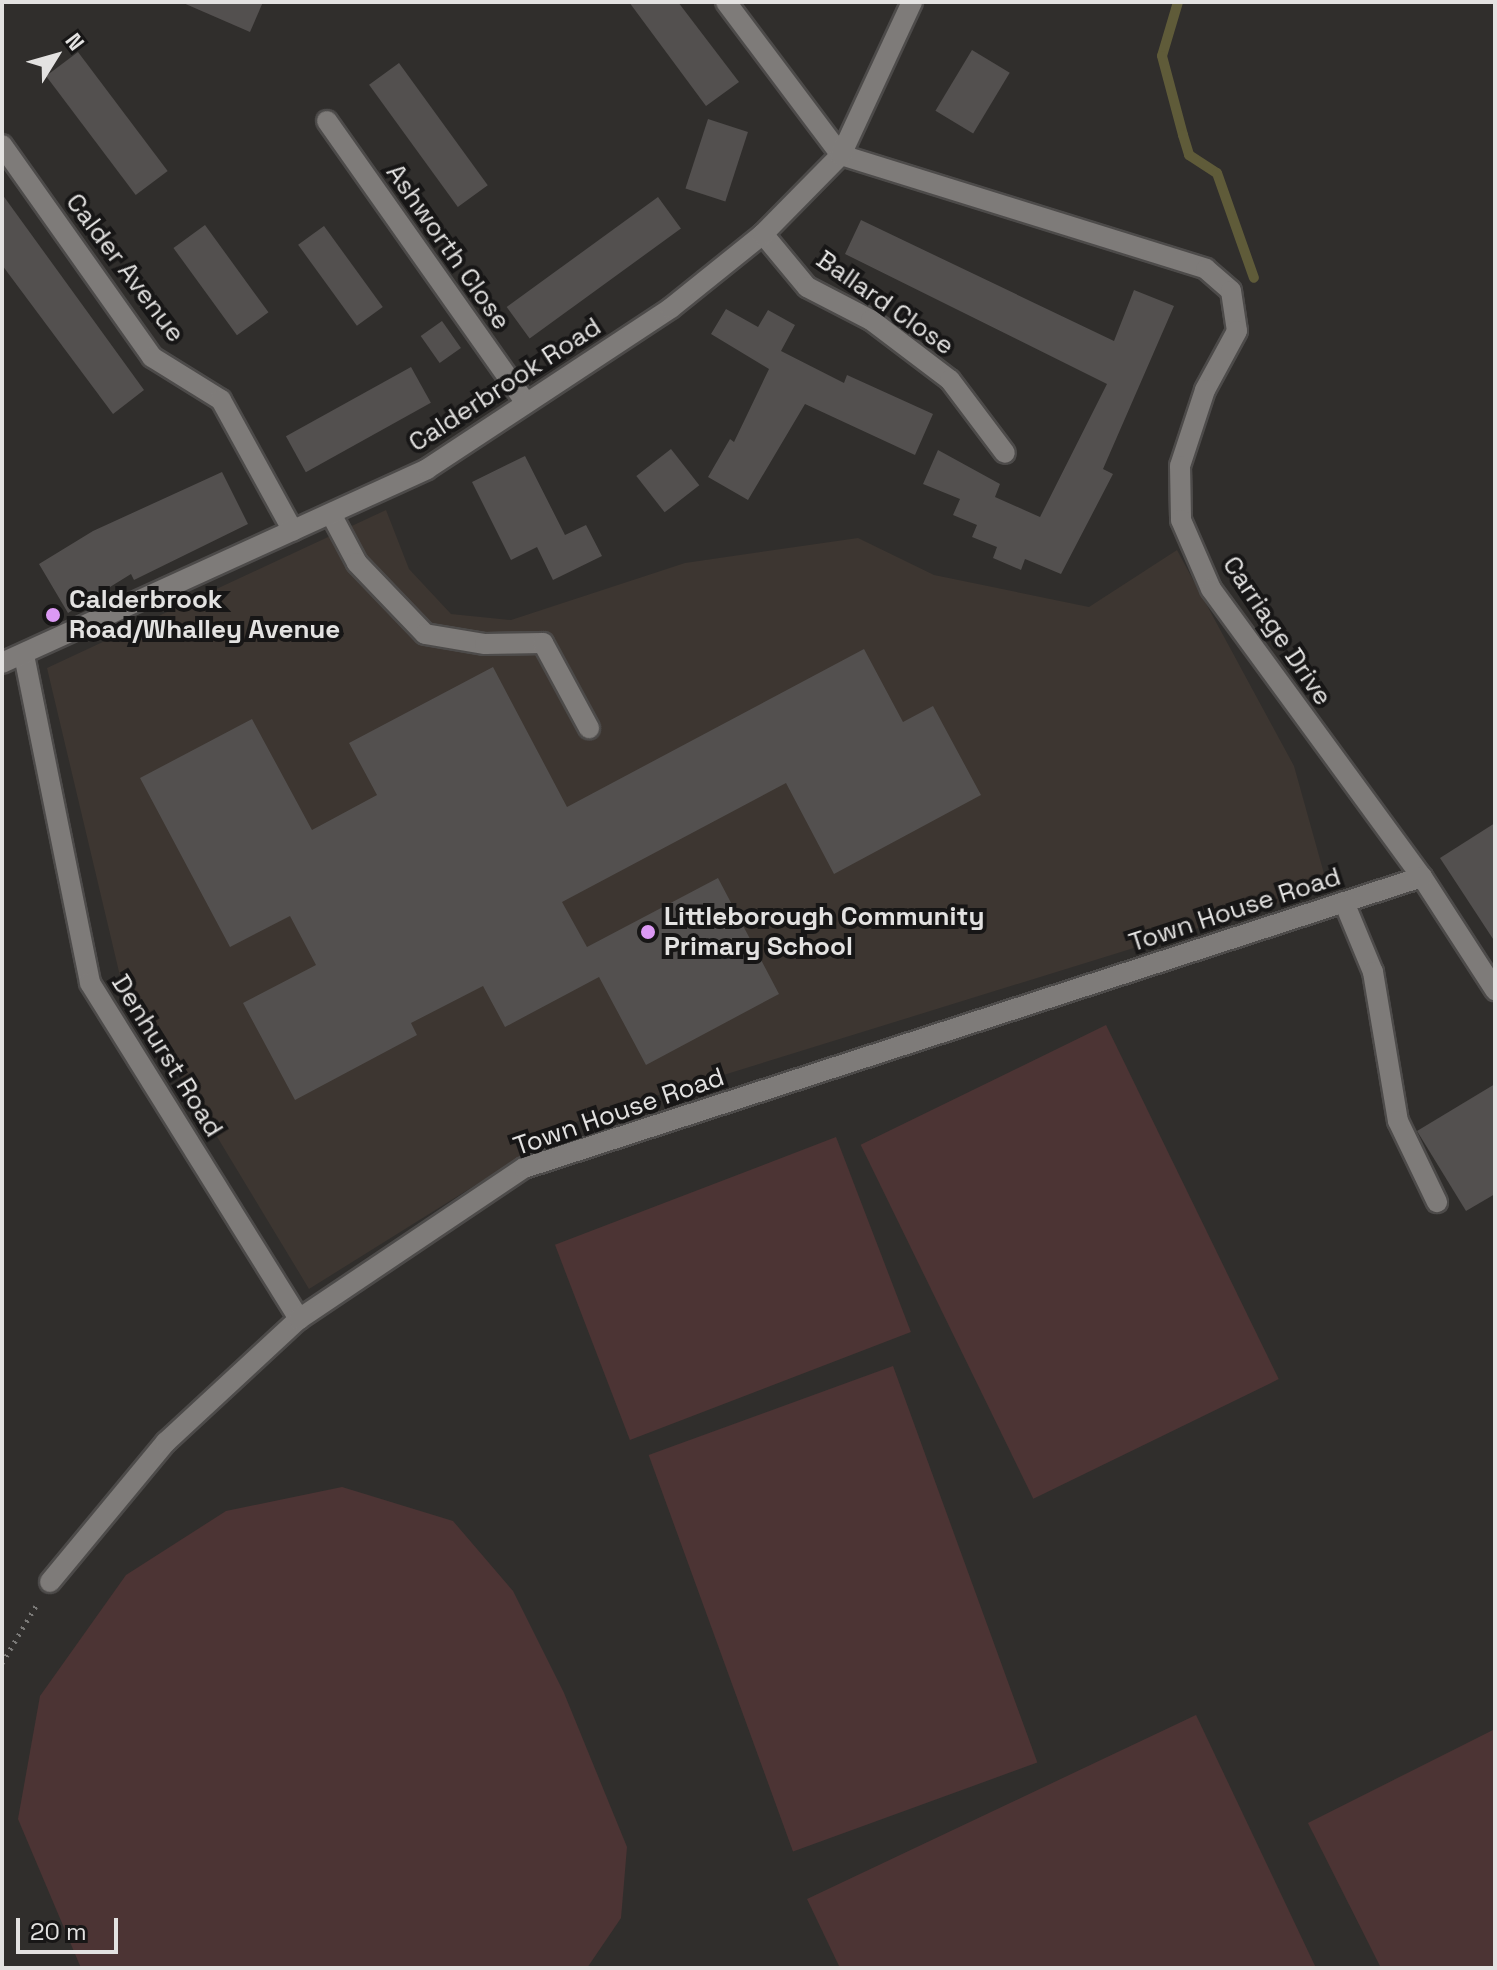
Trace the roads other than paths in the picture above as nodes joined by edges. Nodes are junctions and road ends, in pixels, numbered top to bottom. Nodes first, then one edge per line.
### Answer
1 (726, 2) edge
2 (912, 2) edge
3 (327, 121) dead end
4 (2, 145) edge
5 (841, 155) junction
6 (763, 234) junction
7 (526, 403) junction
8 (1005, 453) dead end
9 (331, 514) junction
10 (293, 531) junction
11 (24, 655) junction
12 (2, 663) edge
13 (589, 728) dead end
14 (1422, 877) junction
15 (1344, 902) junction
16 (1495, 990) edge
17 (1437, 1202) dead end
18 (299, 1319) junction
19 (50, 1582) road end

1 - 5 street
2 - 5 street, Calderbrook Road
3 - 7 street, Ashworth Close
4 - 10 street, Calder Avenue
5 - 6 street, Calderbrook Road
5 - 14 street, Carriage Drive
6 - 7 street, Calderbrook Road
6 - 8 street, Ballard Close
7 - 9 street, Calderbrook Road
9 - 10 street, Calderbrook Road
9 - 13 street
10 - 11 street, Calderbrook Road
11 - 12 street, Calderbrook Road
11 - 18 street, Denhurst Road
14 - 15 street, Town House Road
14 - 16 street, Carriage Drive
15 - 17 street
15 - 18 street, Town House Road
18 - 19 street, Town House Road

